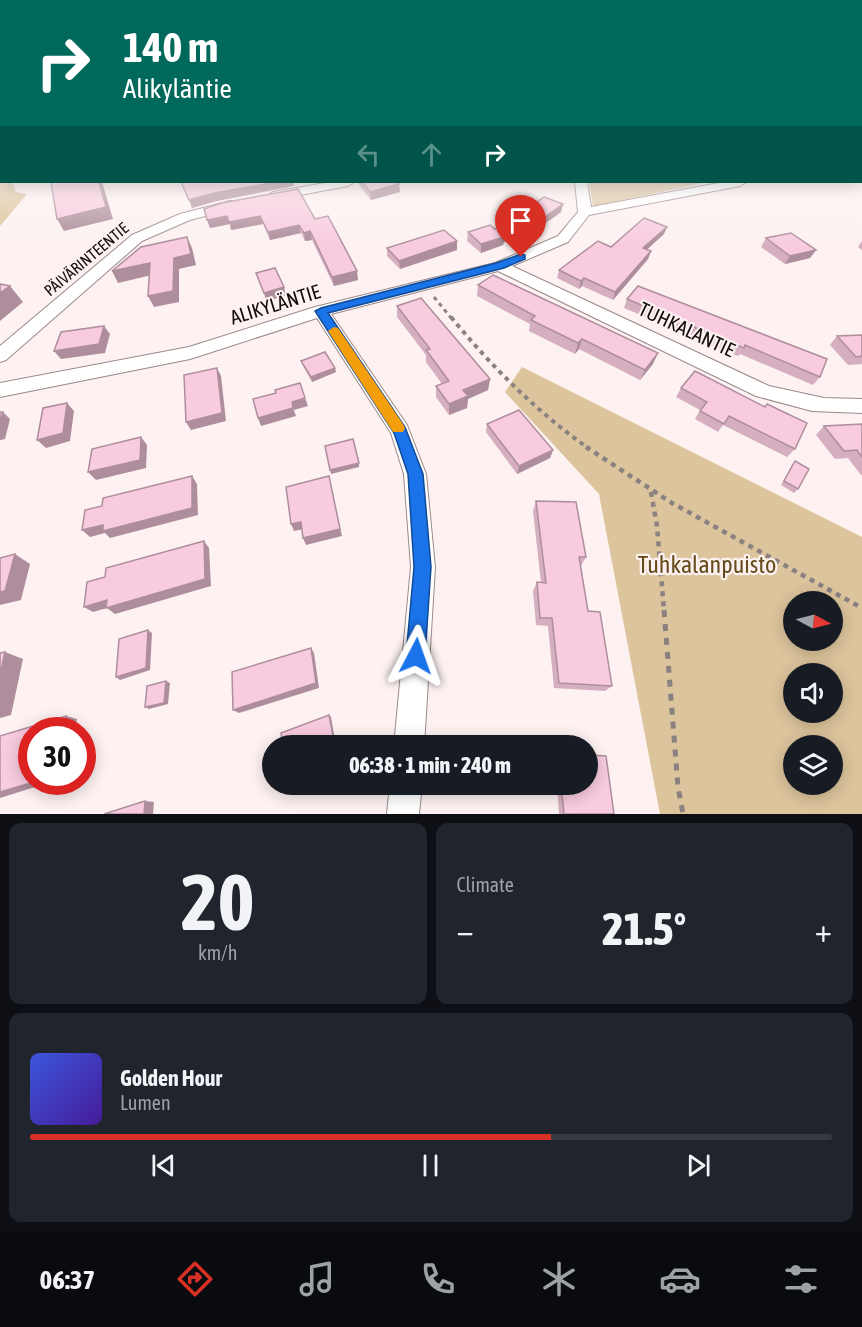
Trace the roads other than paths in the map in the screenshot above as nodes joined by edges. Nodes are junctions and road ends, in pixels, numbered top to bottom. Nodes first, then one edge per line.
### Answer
1 (343, 183) edge
2 (581, 183) edge
3 (735, 183) edge
4 (585, 212) junction
5 (500, 266) junction
6 (321, 311) junction
7 (0, 356) edge
8 (0, 390) edge
9 (862, 406) edge
10 (410, 735) edge
11 (405, 795) edge
12 (403, 814) edge

1 - 7 street, PÄIVÄRINTEENTIE
2 - 4 street
3 - 4 street
4 - 5 street, ALIKYLÄNTIE
5 - 6 street, ALIKYLÄNTIE
5 - 9 street, TUHKALANTIE
6 - 8 street, ALIKYLÄNTIE
6 - 10 street
11 - 12 street

